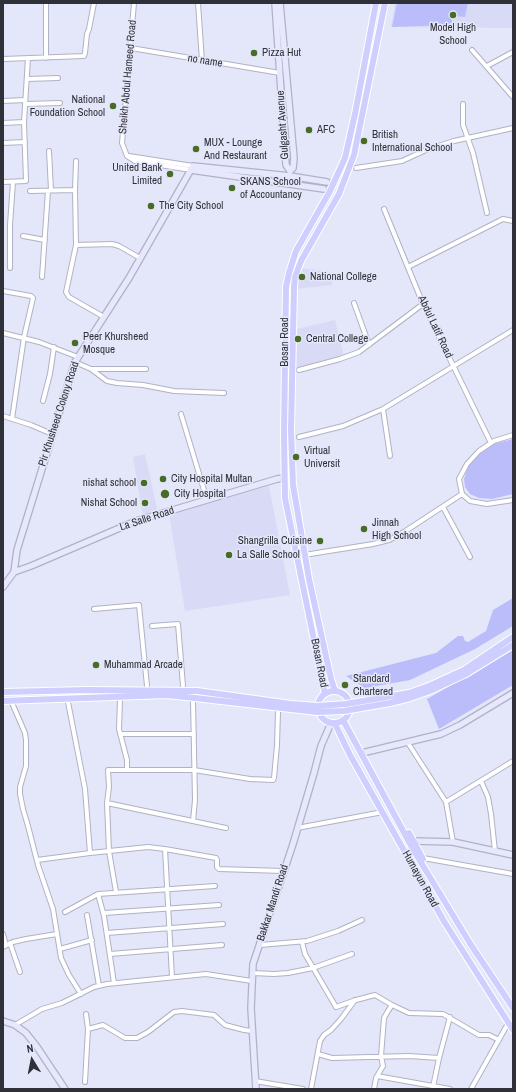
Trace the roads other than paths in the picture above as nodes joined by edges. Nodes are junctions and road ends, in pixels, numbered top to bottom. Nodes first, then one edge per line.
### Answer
1 (46, 3) edge
2 (94, 3) edge
3 (134, 3) edge
4 (198, 3) edge
5 (275, 3) edge
6 (280, 3) edge
7 (376, 3) edge
8 (385, 3) edge
9 (131, 48) junction
10 (472, 50) dead end
11 (513, 52) edge
12 (28, 58) junction
13 (46, 58) junction
14 (3, 59) edge
15 (202, 61) junction
16 (487, 66) junction
17 (280, 73) junction
18 (58, 78) dead end
19 (27, 79) junction
20 (513, 97) edge
21 (3, 101) edge
22 (25, 102) junction
23 (60, 103) dead end
24 (463, 104) dead end
25 (24, 122) junction
26 (3, 123) edge
27 (513, 128) edge
28 (469, 138) junction
29 (25, 142) junction
30 (3, 143) edge
31 (49, 151) dead end
32 (76, 161) dead end
33 (192, 168) junction
34 (356, 168) dead end
35 (290, 174) junction
36 (3, 182) edge
37 (13, 182) junction
38 (327, 182) dead end
39 (290, 184) junction
40 (324, 189) dead end
41 (50, 190) junction
42 (75, 190) junction
43 (30, 191) dead end
44 (384, 209) dead end
45 (487, 212) dead end
46 (513, 221) edge
47 (23, 236) dead end
48 (44, 240) junction
49 (76, 245) junction
50 (140, 258) junction
51 (408, 267) junction
52 (10, 268) dead end
53 (42, 277) dead end
54 (3, 291) edge
55 (354, 303) dead end
56 (423, 304) junction
57 (104, 317) junction
58 (513, 330) edge
59 (3, 333) edge
60 (24, 337) junction
61 (369, 345) junction
62 (54, 347) junction
63 (77, 359) junction
64 (454, 366) junction
65 (91, 369) junction
66 (146, 369) dead end
67 (299, 370) dead end
68 (224, 393) dead end
69 (43, 401) dead end
70 (383, 410) junction
71 (181, 414) dead end
72 (3, 416) edge
73 (12, 419) junction
74 (52, 434) junction
75 (513, 435) edge
76 (299, 437) dead end
77 (491, 443) junction
78 (390, 456) dead end
79 (284, 478) junction
80 (462, 494) junction
81 (207, 500) junction
82 (513, 500) edge
83 (443, 506) junction
84 (304, 555) junction
85 (470, 557) dead end
86 (14, 572) junction
87 (4, 586) edge
88 (94, 609) dead end
89 (152, 626) dead end
90 (513, 637) edge
91 (513, 645) edge
92 (465, 672) junction
93 (147, 686) dead end
94 (183, 686) dead end
95 (335, 691) junction
96 (3, 692) edge
97 (513, 693) edge
98 (325, 694) junction
99 (120, 700) dead end
100 (3, 701) edge
101 (193, 701) dead end
102 (68, 702) dead end
103 (12, 703) dead end
104 (278, 712) dead end
105 (344, 720) junction
106 (333, 723) junction
107 (120, 734) junction
108 (194, 734) junction
109 (408, 742) junction
110 (362, 753) junction
111 (513, 761) edge
112 (127, 769) junction
113 (194, 770) junction
114 (481, 780) junction
115 (446, 802) junction
116 (107, 803) junction
117 (382, 812) junction
118 (193, 821) junction
119 (226, 828) dead end
120 (297, 828) junction
121 (414, 841) junction
122 (453, 842) junction
123 (166, 849) junction
124 (110, 851) junction
125 (495, 851) junction
126 (90, 853) junction
127 (513, 855) edge
128 (423, 858) junction
129 (37, 860) junction
130 (283, 871) junction
131 (513, 874) edge
132 (430, 877) junction
133 (215, 886) dead end
134 (168, 889) junction
135 (116, 892) junction
136 (98, 894) junction
137 (219, 905) dead end
138 (168, 909) junction
139 (65, 912) dead end
140 (104, 914) junction
141 (87, 915) dead end
142 (362, 920) dead end
143 (223, 924) dead end
144 (170, 928) junction
145 (107, 933) junction
146 (3, 934) edge
147 (57, 934) junction
148 (92, 940) junction
149 (302, 942) junction
150 (6, 945) edge
151 (222, 945) dead end
152 (260, 945) junction
153 (60, 949) junction
154 (170, 949) junction
155 (110, 954) junction
156 (352, 954) dead end
157 (313, 968) junction
158 (20, 972) dead end
159 (252, 973) junction
160 (172, 977) junction
161 (252, 981) junction
162 (114, 983) junction
163 (99, 986) junction
164 (81, 994) junction
165 (356, 1000) junction
166 (392, 1005) junction
167 (513, 1008) edge
168 (86, 1014) dead end
169 (450, 1017) junction
170 (3, 1020) edge
171 (15, 1025) junction
172 (506, 1027) dead end
173 (88, 1029) junction
174 (513, 1030) edge
175 (252, 1031) junction
176 (499, 1040) junction
177 (318, 1054) junction
178 (381, 1056) junction
179 (439, 1058) junction
180 (377, 1076) junction
181 (255, 1081) junction
182 (85, 1082) dead end
183 (430, 1087) edge
184 (65, 1089) edge
185 (256, 1089) edge
186 (303, 1089) edge
187 (311, 1089) edge
188 (374, 1089) edge
189 (450, 1089) edge
190 (471, 1089) edge

1 - 13 street
2 - 13 street
3 - 9 street, Sheikh Abdul Hameed Road
4 - 15 street
5 - 17 street, Gulgasht Avenue
6 - 35 street, Gulgasht Avenue
7 - 79 main road, Bosan Road
8 - 84 main road, Bosan Road
9 - 15 street, no name
9 - 33 street, Sheikh Abdul Hameed Road
10 - 16 street
11 - 16 street
12 - 13 street
12 - 14 street
12 - 19 street
15 - 17 street, no name
16 - 20 street
17 - 35 street, Gulgasht Avenue
18 - 19 street
19 - 22 street
21 - 22 street
22 - 23 street
22 - 25 street
24 - 28 street
25 - 26 street
25 - 29 street
27 - 28 street
28 - 34 street
28 - 45 street
29 - 30 street
29 - 37 street
31 - 41 street
32 - 42 street
33 - 35 street, Gulgasht Avenue
33 - 39 street
33 - 50 street, Pir Khusheed Colony Road
35 - 38 street, Gulgasht Avenue
35 - 39 street
36 - 37 street
37 - 52 street
39 - 40 street
41 - 42 street
41 - 43 street
41 - 48 street
42 - 49 street
44 - 51 street, Abdul Latif Road
46 - 51 street
47 - 48 street
48 - 53 street
49 - 50 street
49 - 57 street
50 - 57 street, Pir Khusheed Colony Road
51 - 56 street, Abdul Latif Road
54 - 60 street
55 - 61 street
56 - 61 street
56 - 64 street, Abdul Latif Road
57 - 63 street, Pir Khusheed Colony Road
58 - 64 street
59 - 60 street
60 - 62 street
60 - 73 street
61 - 67 street
62 - 63 street
62 - 69 street
63 - 65 street
63 - 74 street, Pir Khusheed Colony Road
64 - 70 street
64 - 77 street, Abdul Latif Road
65 - 66 street
65 - 68 street
70 - 76 street
70 - 78 street
71 - 81 street
72 - 73 street
73 - 74 street
74 - 86 street, Pir Khusheed Colony Road
75 - 77 street
77 - 80 street
79 - 81 street, La Salle Road
79 - 98 main road, Bosan Road
80 - 82 street
80 - 83 street
81 - 86 street, La Salle Road
83 - 84 street
83 - 85 street
84 - 95 main road, Bosan Road
86 - 87 street
88 - 93 street
89 - 94 street
90 - 92 main road
91 - 92 main road
92 - 96 main road, bridge
92 - 100 main road, bridge
95 - 98 main road
95 - 105 main road
97 - 109 street
98 - 106 main road
99 - 107 street
101 - 108 street
102 - 126 street
103 - 129 street
104 - 113 street
105 - 106 main road
105 - 110 main road, Humayun Road
106 - 117 main road, Humayun Road
106 - 120 street, Bakkar Mandi Road
107 - 108 street
107 - 112 street
108 - 113 street
109 - 110 street
109 - 115 street
110 - 121 main road
110 - 132 main road, Humayun Road
111 - 114 street
112 - 113 street
112 - 116 street
113 - 118 street
114 - 115 street
114 - 125 street
115 - 122 street
116 - 118 street
116 - 124 street
117 - 120 street
117 - 174 main road, Humayun Road
118 - 119 street
120 - 130 street, Bakkar Mandi Road
121 - 122 street
121 - 128 main road
122 - 125 street
123 - 124 street
123 - 130 street
123 - 134 street
124 - 126 street
124 - 135 street
125 - 127 street
126 - 129 street
128 - 131 street
128 - 132 main road
129 - 147 street
130 - 152 street, Bakkar Mandi Road
132 - 167 main road, Humayun Road
133 - 134 street
134 - 135 street
134 - 138 street
135 - 136 street
136 - 139 street
136 - 140 street
137 - 138 street
138 - 140 street
138 - 144 street
140 - 145 street
141 - 148 street
142 - 149 street
143 - 144 street
144 - 145 street
144 - 154 street
145 - 155 street
146 - 150 street
147 - 150 street
147 - 153 street
148 - 153 street
148 - 163 street
149 - 152 street
149 - 157 street
150 - 158 street
151 - 154 street
152 - 159 street, Bakkar Mandi Road
153 - 164 street
154 - 155 street
154 - 160 street
155 - 162 street
156 - 157 street
157 - 159 street
157 - 165 street
159 - 161 street, Bakkar Mandi Road
160 - 161 street
160 - 162 street
161 - 175 street, Bakkar Mandi Road
162 - 163 street
163 - 164 street
164 - 171 street
165 - 166 street
165 - 177 street
166 - 169 street
166 - 178 street
168 - 173 street
169 - 176 street
169 - 179 street
170 - 171 street
171 - 184 street
172 - 176 street
173 - 175 street
173 - 182 street
175 - 181 street, Bakkar Mandi Road
176 - 190 street
177 - 178 street
177 - 187 street
178 - 179 street
178 - 180 street
179 - 183 street
180 - 183 street
180 - 188 street
181 - 185 street, Bakkar Mandi Road
181 - 186 street
183 - 189 street

